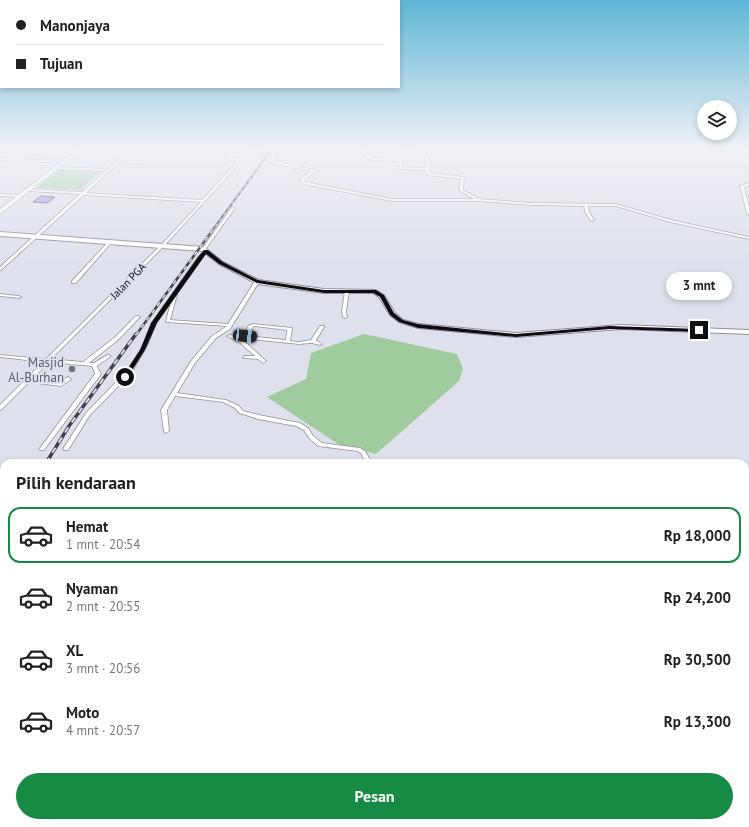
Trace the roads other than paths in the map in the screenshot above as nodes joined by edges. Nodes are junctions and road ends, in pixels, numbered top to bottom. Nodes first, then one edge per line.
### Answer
1 (31, 188) edge
2 (89, 188) edge
3 (215, 188) edge
4 (326, 188) edge
5 (461, 188) edge
6 (742, 188) edge
7 (28, 190) junction
8 (83, 193) junction
9 (0, 195) edge
10 (21, 196) junction
11 (478, 200) junction
12 (203, 201) junction
13 (586, 204) junction
14 (233, 208) dead end
15 (0, 212) edge
16 (749, 214) edge
17 (592, 220) dead end
18 (0, 234) edge
19 (36, 237) junction
20 (749, 238) edge
21 (110, 242) junction
22 (163, 245) junction
23 (205, 250) junction
24 (0, 270) edge
25 (74, 282) dead end
26 (257, 282) junction
27 (347, 291) junction
28 (175, 294) junction
29 (0, 295) edge
30 (19, 297) dead end
31 (138, 317) dead end
32 (345, 317) dead end
33 (229, 325) junction
34 (322, 327) dead end
35 (223, 332) junction
36 (749, 332) edge
37 (229, 336) junction
38 (245, 336) junction
39 (288, 341) junction
40 (313, 341) junction
41 (320, 344) dead end
42 (0, 356) edge
43 (109, 356) dead end
44 (245, 357) dead end
45 (49, 361) junction
46 (84, 364) junction
47 (95, 365) junction
48 (68, 379) dead end
49 (28, 380) junction
50 (174, 394) junction
51 (0, 408) edge
52 (166, 431) dead end
53 (42, 449) dead end
54 (66, 449) dead end
55 (367, 459) edge

1 - 7 main road
2 - 8 street
3 - 12 street, Jalan PGA
4 - 11 street
5 - 11 street
6 - 16 street
7 - 8 street
7 - 10 main road
8 - 12 street
8 - 19 street
9 - 10 street
10 - 15 main road
11 - 13 street
12 - 22 street, Jalan PGA
13 - 17 street
13 - 20 street
14 - 23 street
18 - 19 main road
19 - 21 main road
19 - 24 street
21 - 22 main road
21 - 25 street
22 - 23 main road
22 - 45 street, Jalan PGA
23 - 26 main road
23 - 28 street
26 - 27 main road
26 - 33 street
27 - 32 street
27 - 36 main road
28 - 33 street
28 - 54 street
29 - 30 street
31 - 46 street
33 - 35 street
34 - 40 street
35 - 37 street
35 - 50 street
37 - 38 street
37 - 44 street
38 - 39 street
38 - 39 street
39 - 40 street
40 - 41 street
42 - 45 street
43 - 47 street
45 - 46 street
45 - 49 street, Jalan PGA
46 - 47 street
47 - 53 street
48 - 49 street
49 - 51 street, Jalan PGA
50 - 52 street
50 - 55 street

